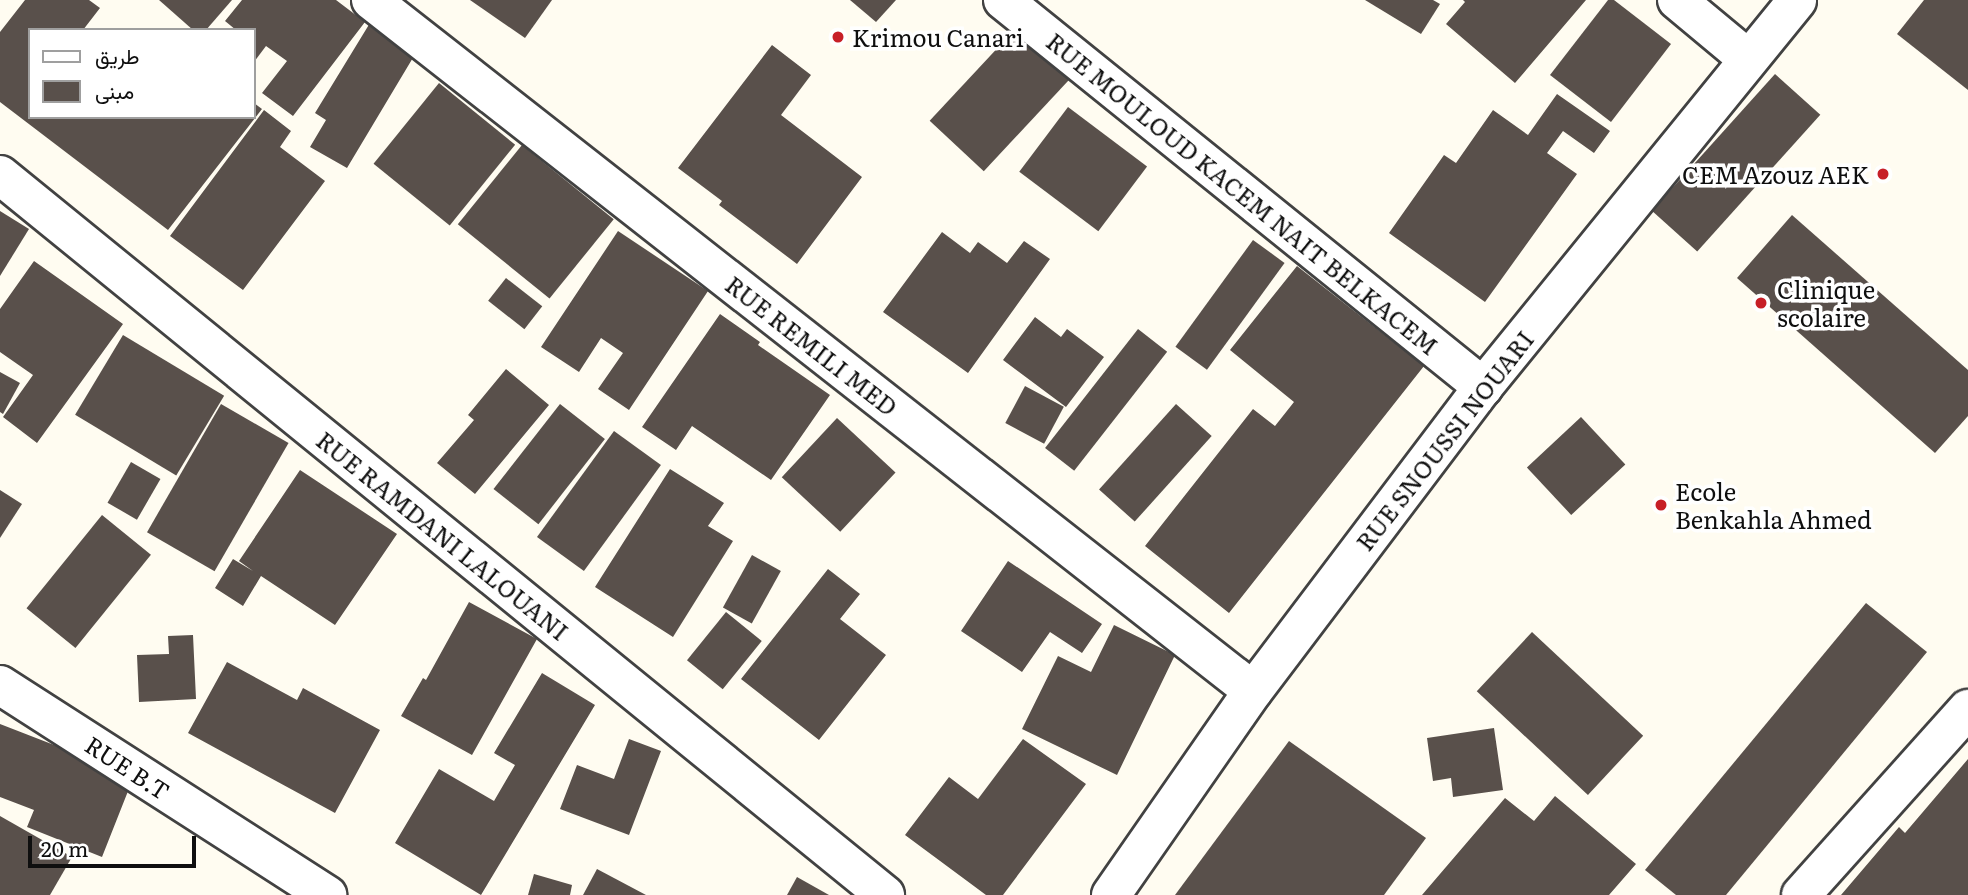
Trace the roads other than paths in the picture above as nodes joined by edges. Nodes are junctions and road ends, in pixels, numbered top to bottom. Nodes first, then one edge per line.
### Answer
1 (371, 0) edge
2 (1003, 0) edge
3 (1677, 0) edge
4 (1797, 0) edge
5 (1748, 59) junction
6 (0, 175) edge
7 (1483, 387) junction
8 (0, 685) edge
9 (1253, 691) junction
10 (1968, 709) edge
11 (327, 895) edge
12 (885, 895) edge
13 (1111, 895) edge
14 (1801, 895) edge

1 - 9 street, RUE REMILI MED
2 - 7 street, RUE MOULOUD KACEM NAIT BELKACEM
3 - 5 street
4 - 5 street, RUE SNOUSSI NOUARI
5 - 7 street, RUE SNOUSSI NOUARI
6 - 12 street, RUE RAMDANI LALOUANI
7 - 9 street, RUE SNOUSSI NOUARI
8 - 11 street, RUE B.T
9 - 13 street, RUE SNOUSSI NOUARI
10 - 14 street

